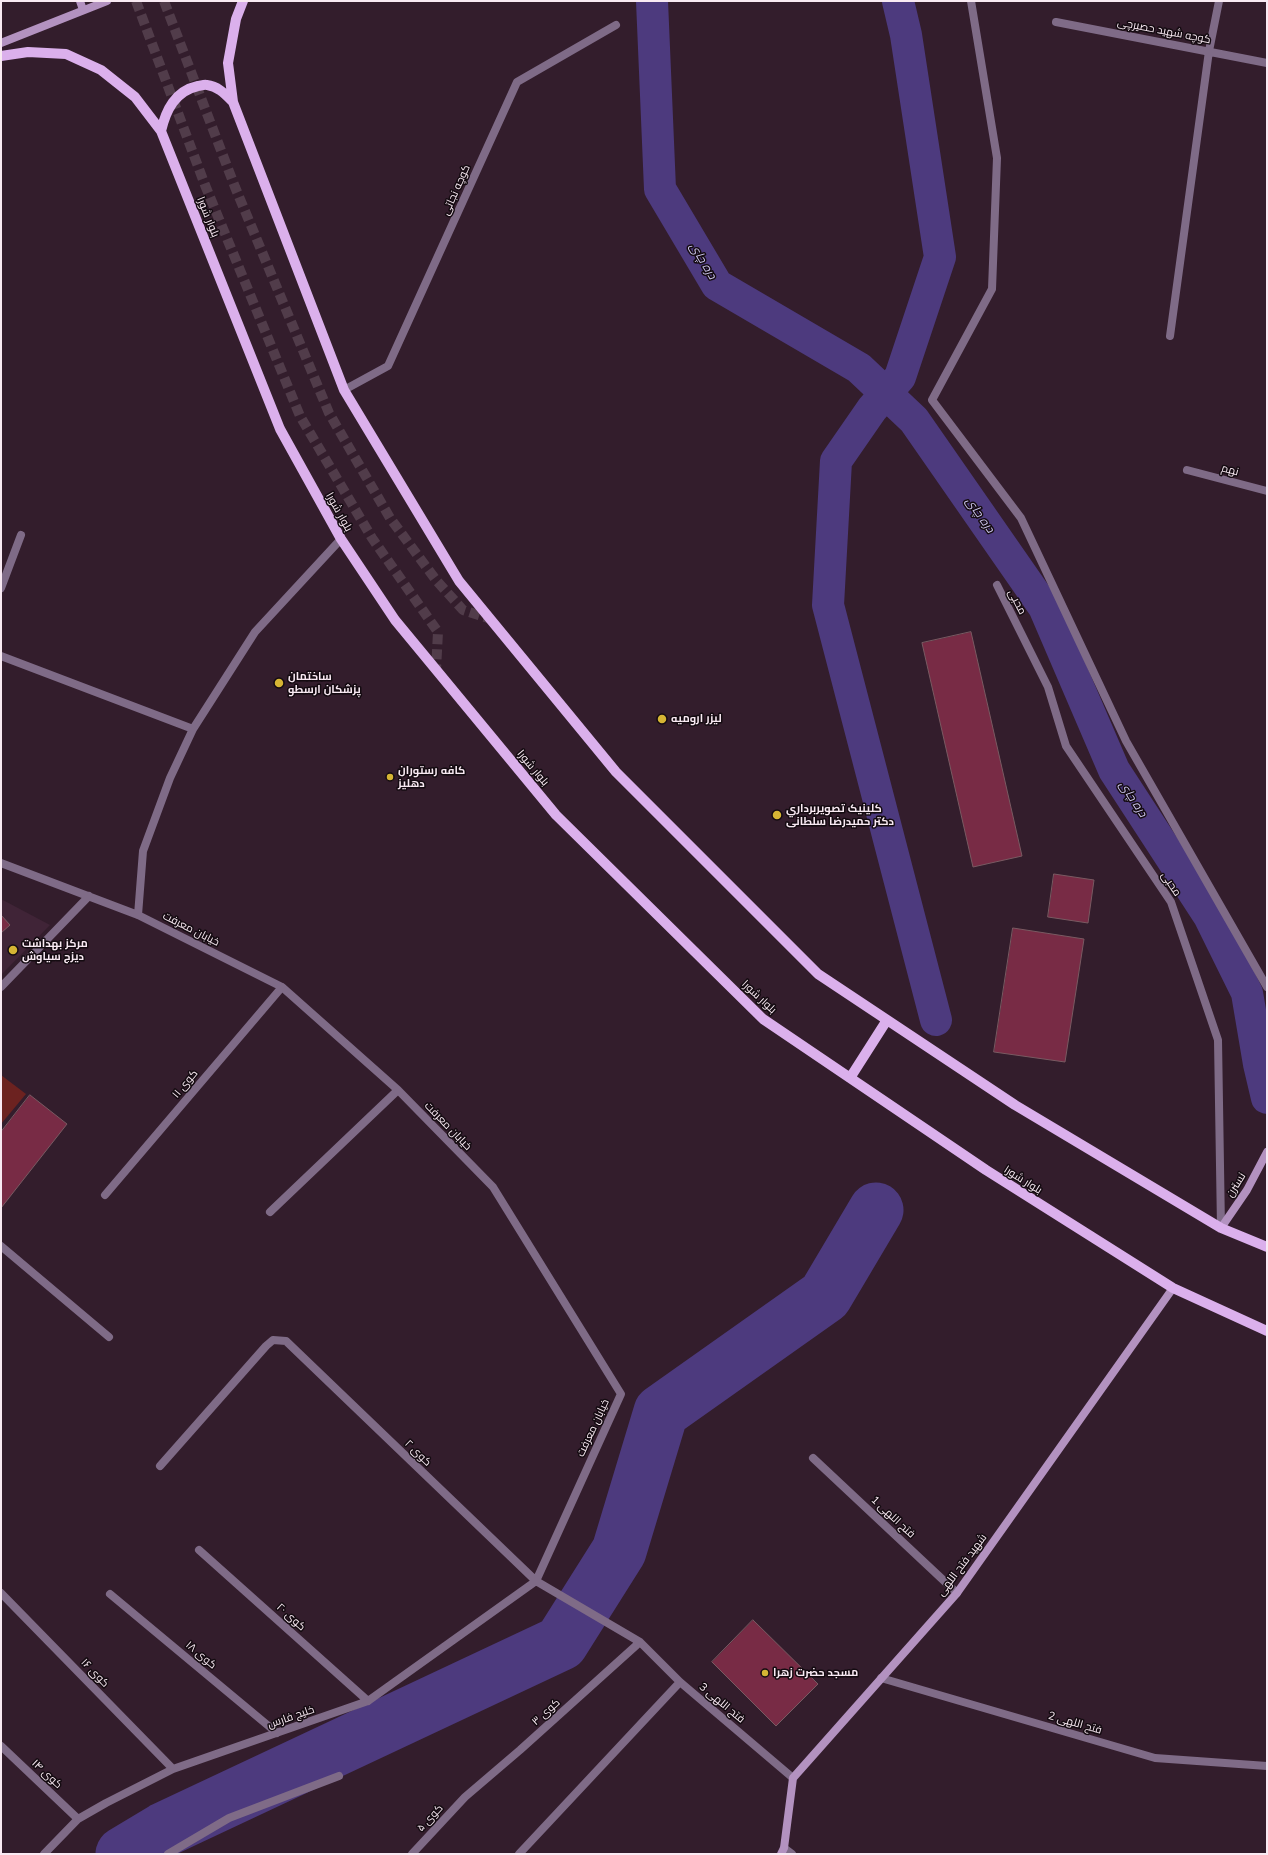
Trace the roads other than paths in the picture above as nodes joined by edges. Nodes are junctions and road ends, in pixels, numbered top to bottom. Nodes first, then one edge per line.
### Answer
1 (80, 1) edge
2 (107, 1) edge
3 (243, 1) edge
4 (971, 1) edge
5 (1219, 1) edge
6 (83, 10) junction
7 (1056, 22) dead end
8 (616, 24) dead end
9 (1, 43) edge
10 (1209, 51) junction
11 (1, 56) edge
12 (1267, 63) edge
13 (233, 102) junction
14 (161, 131) junction
15 (1170, 336) dead end
16 (344, 390) junction
17 (1187, 470) dead end
18 (1267, 492) edge
19 (21, 535) dead end
20 (341, 539) junction
21 (996, 585) dead end
22 (1, 588) edge
23 (1, 656) edge
24 (193, 729) junction
25 (1, 863) edge
26 (89, 896) junction
27 (138, 914) junction
28 (1, 987) edge
29 (282, 987) junction
30 (1267, 987) edge
31 (887, 1020) junction
32 (850, 1078) junction
33 (398, 1090) junction
34 (1267, 1152) edge
35 (105, 1195) dead end
36 (270, 1212) dead end
37 (1220, 1228) junction
38 (1, 1246) edge
39 (1264, 1246) edge
40 (1173, 1288) junction
41 (1267, 1332) edge
42 (109, 1337) dead end
43 (813, 1458) dead end
44 (160, 1466) dead end
45 (199, 1550) dead end
46 (536, 1581) junction
47 (1, 1593) edge
48 (957, 1593) junction
49 (110, 1594) dead end
50 (640, 1642) junction
51 (881, 1678) junction
52 (680, 1682) junction
53 (368, 1701) junction
54 (277, 1733) junction
55 (1, 1746) edge
56 (1267, 1766) edge
57 (173, 1769) junction
58 (338, 1776) dead end
59 (793, 1778) junction
60 (465, 1797) joint
61 (78, 1819) junction
62 (782, 1851) edge
63 (44, 1854) edge
64 (168, 1854) edge
65 (412, 1854) edge
66 (519, 1854) edge
67 (792, 1854) edge

1 - 6 street
2 - 6 street
3 - 13 main road
4 - 30 street
5 - 10 street
6 - 9 street
7 - 10 street, کوچه شهید حصیرچی
8 - 16 street, کوچه نجاتی
10 - 12 street, کوچه شهید حصیرچی
10 - 15 street
11 - 14 main road, بلوار شورا
13 - 14 main road
13 - 16 main road
14 - 20 main road, بلوار شورا
16 - 31 main road
17 - 18 street, نهم
19 - 22 street
20 - 24 street
20 - 32 main road, بلوار شورا
21 - 37 street, محبی
23 - 24 street
24 - 27 street
25 - 26 street, خیابان معرفت
26 - 27 street, خیابان معرفت
26 - 28 street
27 - 29 street, خیابان معرفت
29 - 33 street, خیابان معرفت
29 - 35 street, کوی ۱۱
31 - 32 main road
31 - 37 main road
32 - 40 main road, بلوار شورا
33 - 36 street
33 - 46 street, خیابان معرفت
34 - 37 street, نسترن
37 - 39 main road
38 - 42 street
40 - 41 main road, بلوار شورا
40 - 48 street, شهید فتح اللهی
43 - 48 street, فتح اللهی 1
44 - 46 street, کوی ۲
45 - 53 street, کوی ۲۰
46 - 50 street, کوی ۲
46 - 53 street, خلیج فارس
47 - 57 street, کوی ۱۶
48 - 51 street, شهید فتح اللهی
49 - 54 street, کوی ۱۸
50 - 52 street, فتح اللهی 3
50 - 60 street, کوی ۳
51 - 56 street, فتح اللهی 2
51 - 59 street, شهید فتح اللهی
52 - 59 street, فتح اللهی 3
52 - 66 street
53 - 54 street, خلیج فارس
54 - 57 street, خلیج فارس
55 - 61 street, کوی ۱۴
57 - 61 street, خلیج فارس
58 - 64 street
59 - 62 street
60 - 65 street, کوی ۵
61 - 63 street, خلیج فارس
62 - 67 street

